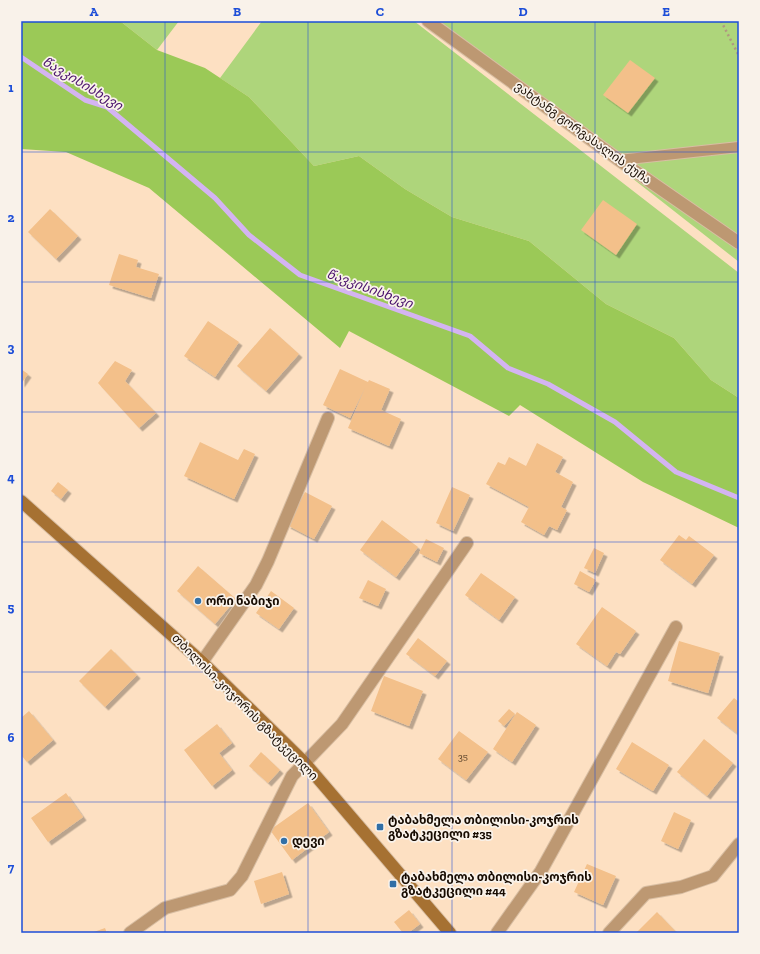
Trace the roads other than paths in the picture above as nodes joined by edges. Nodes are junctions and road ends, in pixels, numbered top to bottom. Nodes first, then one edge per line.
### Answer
1 (428, 21) edge
2 (739, 147) edge
3 (619, 160) junction
4 (739, 243) edge
5 (328, 418) dead end
6 (21, 501) edge
7 (467, 543) dead end
8 (676, 627) dead end
9 (202, 662) junction
10 (304, 762) junction
11 (739, 844) edge
12 (130, 933) edge
13 (450, 933) edge
14 (497, 933) edge
15 (609, 933) edge

1 - 3 street, ვახტანგ გორგასალის ქუჩა
2 - 3 lane
3 - 4 street, ვახტანგ გორგასალის ქუჩა
5 - 9 street
6 - 9 main road, თბილისი-კოჯორის გზატკეცილი
7 - 10 street
8 - 14 street
9 - 10 main road, თბილისი-კოჯორის გზატკეცილი
10 - 12 street
10 - 13 main road, თბილისი-კოჯორის გზატკეცილი
11 - 15 street

